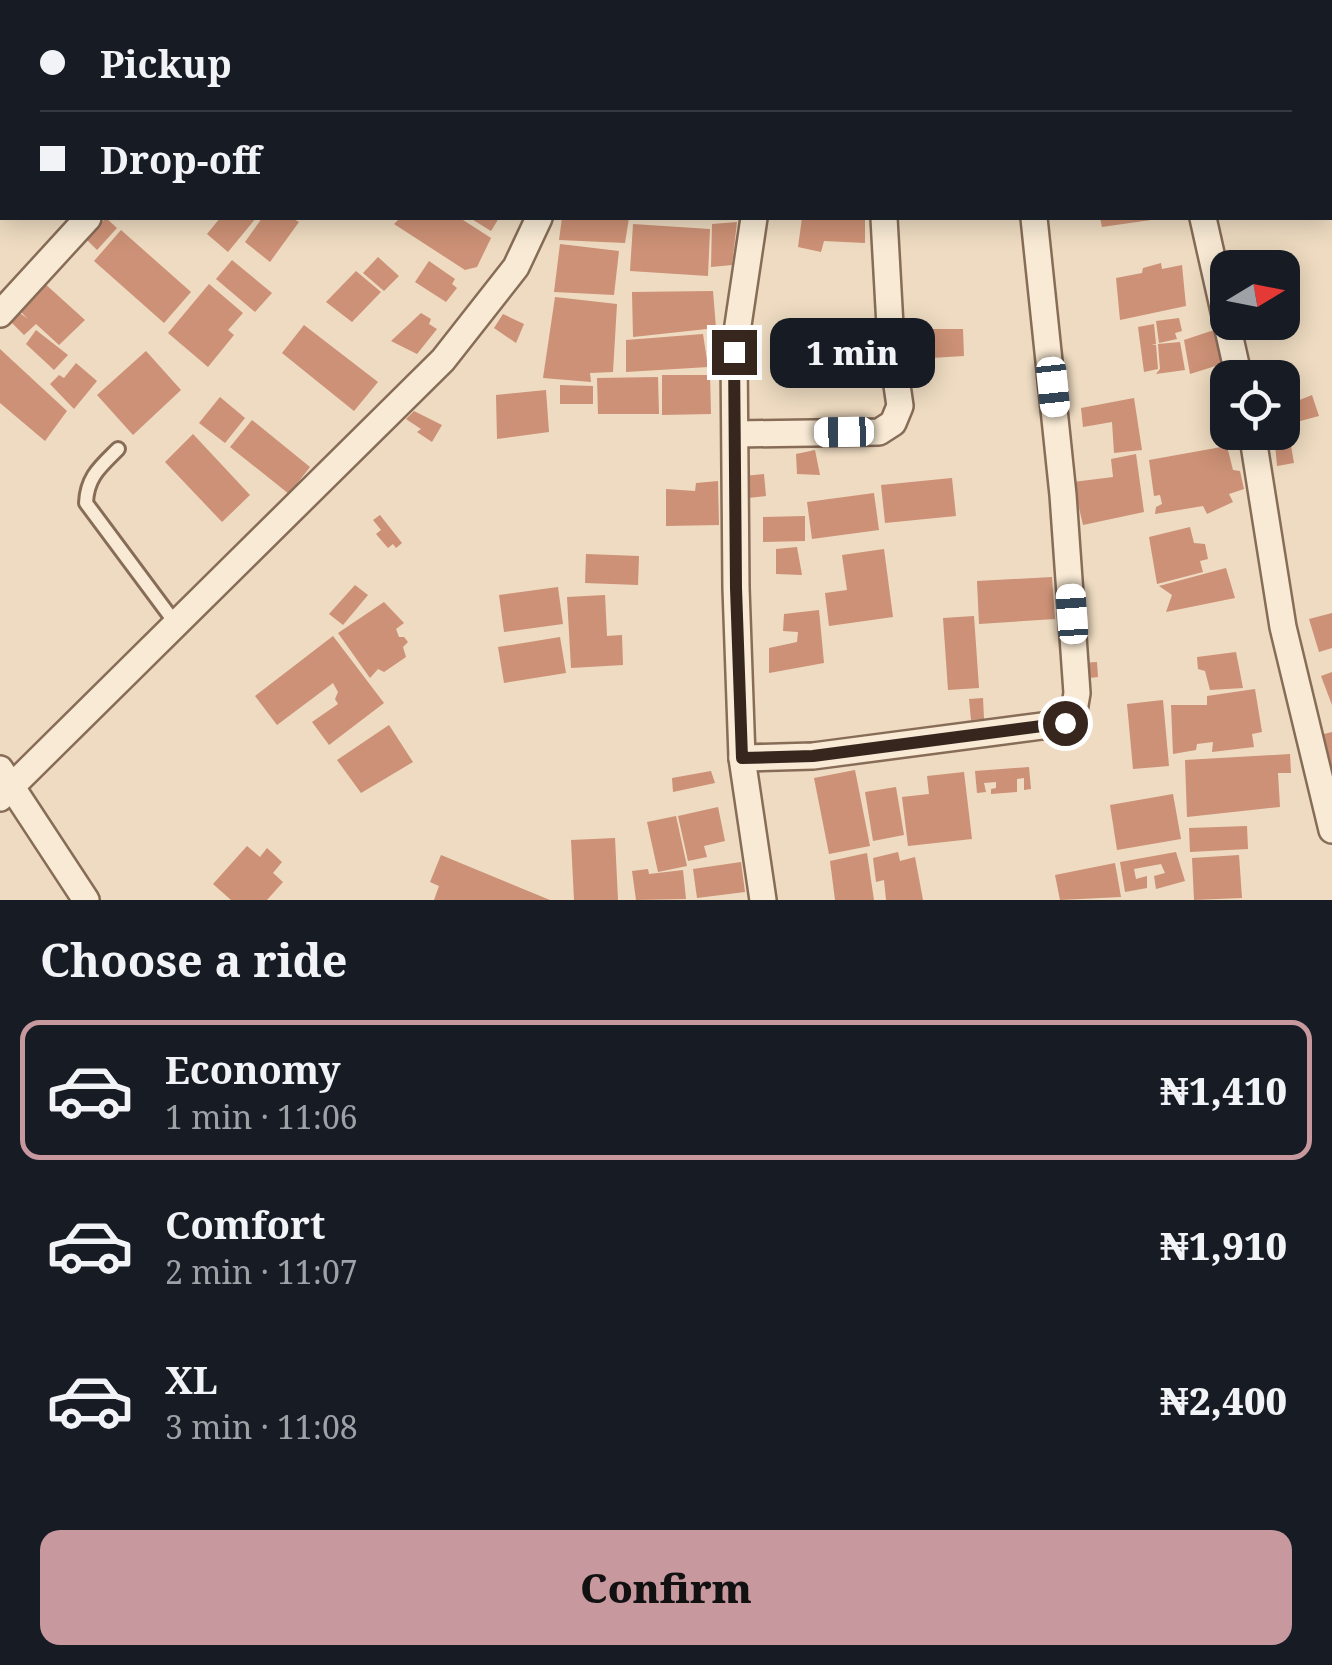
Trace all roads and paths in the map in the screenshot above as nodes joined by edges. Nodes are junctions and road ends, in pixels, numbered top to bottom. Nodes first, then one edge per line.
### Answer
1 (538, 220) edge
2 (754, 220) edge
3 (884, 220) edge
4 (1034, 220) edge
5 (1203, 220) edge
6 (72, 222) edge
7 (0, 314) edge
8 (1235, 360) edge
9 (736, 434) junction
10 (118, 449) dead end
11 (1255, 450) edge
12 (176, 624) junction
13 (742, 758) junction
14 (4, 784) edge
15 (1332, 830) edge
16 (86, 900) edge
17 (763, 900) edge

1 - 12 street
2 - 9 street
3 - 9 street
4 - 13 street
5 - 8 street
6 - 7 street
9 - 13 street
10 - 12 lane
11 - 15 street
12 - 14 street
13 - 17 street
14 - 16 street

